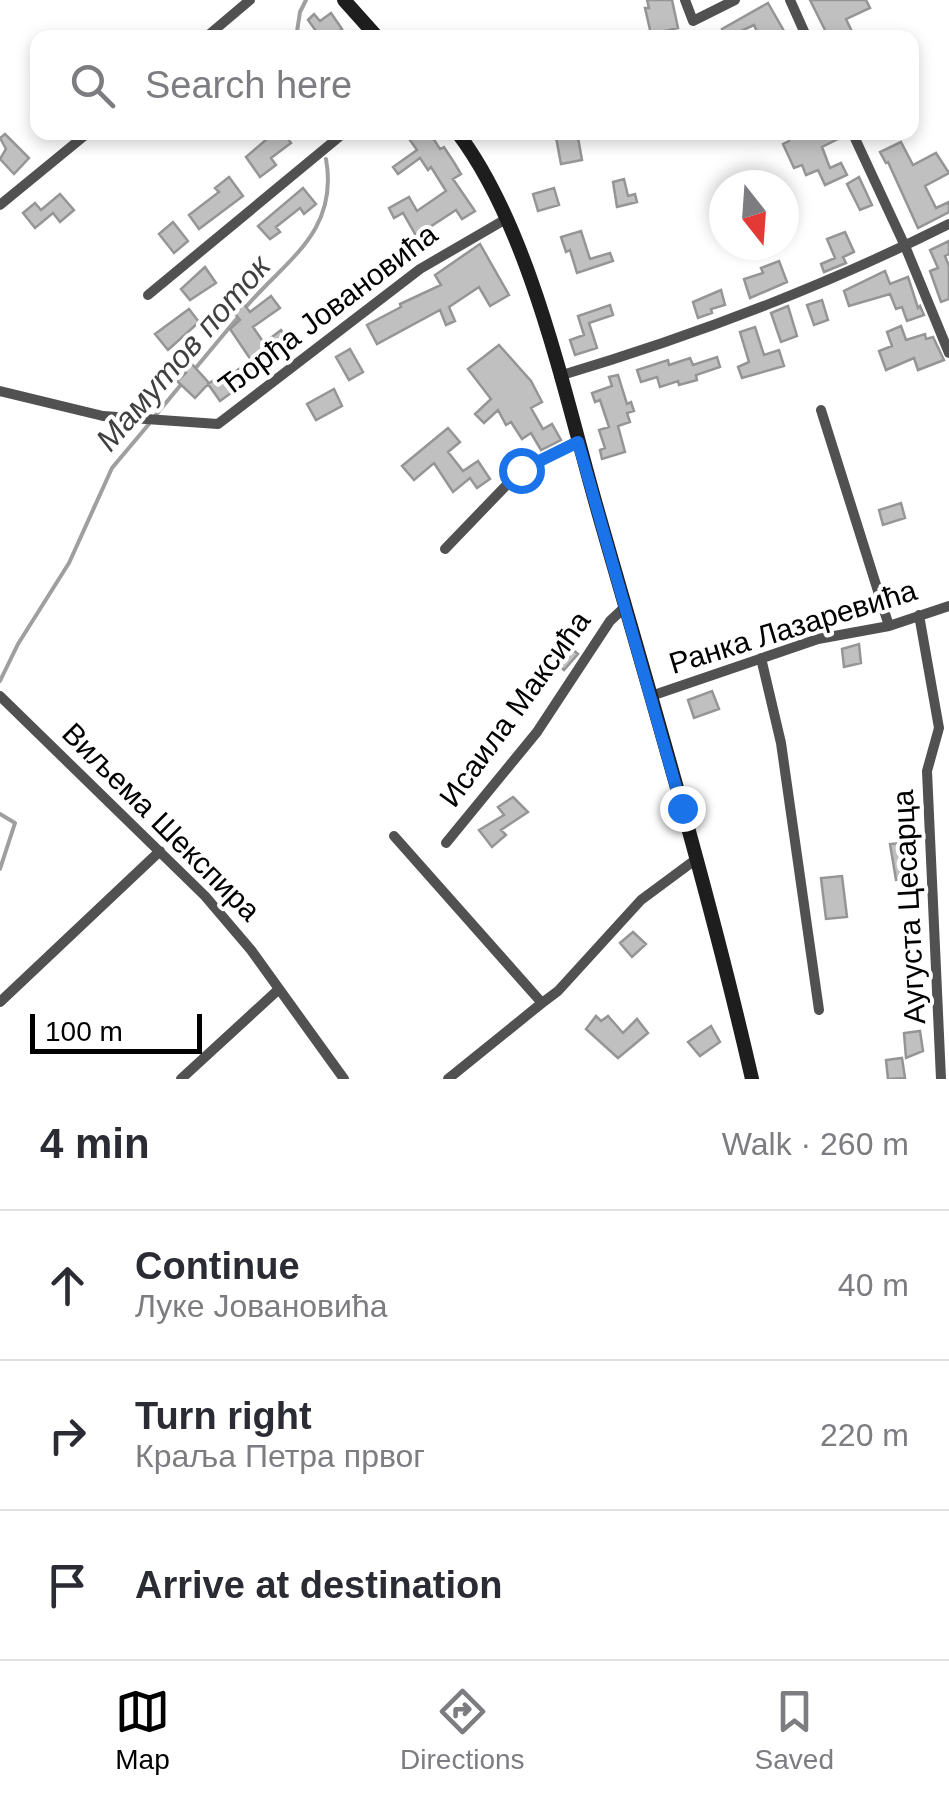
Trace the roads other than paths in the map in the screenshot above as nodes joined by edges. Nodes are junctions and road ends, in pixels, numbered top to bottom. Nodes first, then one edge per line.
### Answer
1 (250, 0) edge
2 (344, 0) edge
3 (685, 0) edge
4 (736, 0) edge
5 (790, 0) edge
6 (214, 30) edge
7 (371, 30) edge
8 (804, 30) edge
9 (78, 140) edge
10 (334, 140) edge
11 (463, 140) edge
12 (856, 140) edge
13 (0, 205) edge
14 (506, 219) junction
15 (949, 224) edge
16 (905, 246) junction
17 (148, 295) dead end
18 (949, 353) edge
19 (559, 376) junction
20 (0, 391) edge
21 (820, 410) dead end
22 (578, 442) junction
23 (445, 549) dead end
24 (626, 606) junction
25 (949, 606) edge
26 (919, 615) junction
27 (889, 626) junction
28 (761, 658) junction
29 (651, 696) junction
30 (0, 697) edge
31 (394, 836) dead end
32 (446, 842) dead end
33 (160, 851) junction
34 (695, 860) junction
35 (279, 989) junction
36 (0, 1002) edge
37 (542, 1003) junction
38 (818, 1010) dead end
39 (181, 1079) edge
40 (344, 1079) edge
41 (448, 1079) edge
42 (752, 1079) edge
43 (941, 1079) edge

1 - 6 street
2 - 7 street
3 - 4 street
5 - 8 street
9 - 13 street
10 - 17 street
11 - 14 street
12 - 16 street
14 - 19 street
14 - 20 street, Ђорђа Јовановића
15 - 16 street
16 - 18 street
16 - 19 street
19 - 22 street
21 - 27 street
22 - 23 street
22 - 24 street
24 - 29 street
24 - 32 street, Исаила Максића
25 - 26 street, Ранка Лазаревића
26 - 27 street, Ранка Лазаревића
26 - 43 street, Аугуста Цесарца
27 - 28 street, Ранка Лазаревића
28 - 29 street, Ранка Лазаревића
28 - 38 street
29 - 34 street
30 - 33 street, Виљема Шекспира
31 - 37 street
33 - 35 street, Виљема Шекспира
33 - 36 street
34 - 37 street
34 - 42 street
35 - 39 street
35 - 40 street, Виљема Шекспира
37 - 41 street

